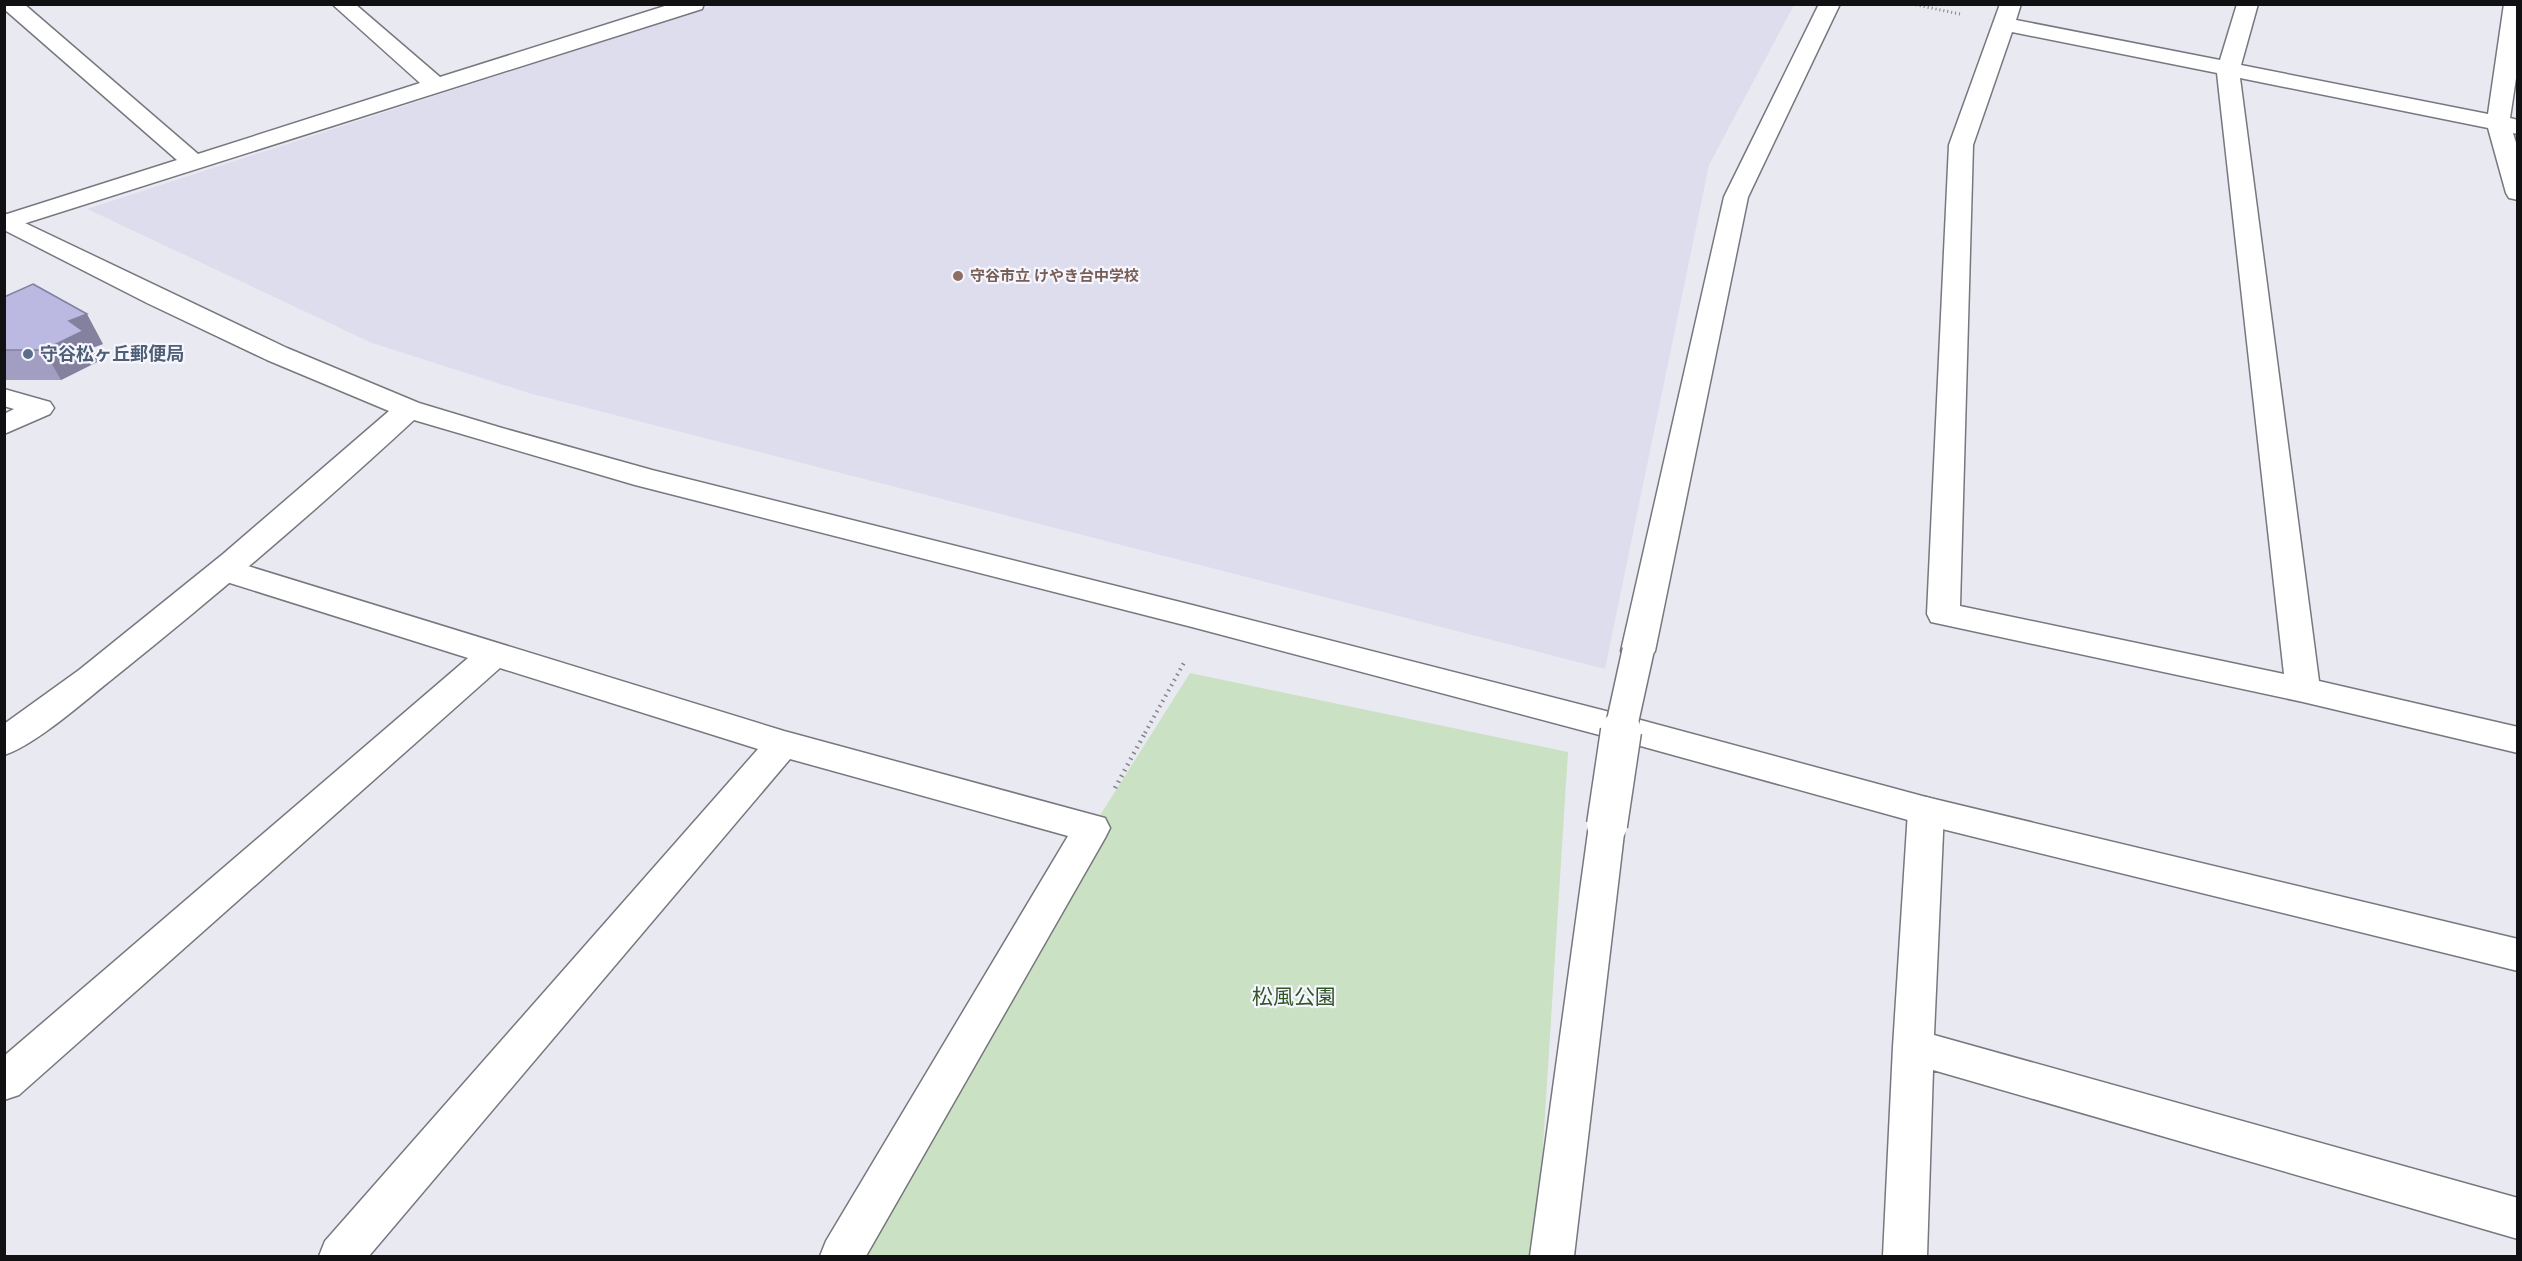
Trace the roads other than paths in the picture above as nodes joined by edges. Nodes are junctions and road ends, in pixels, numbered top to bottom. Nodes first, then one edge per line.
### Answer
1 (11, 4) edge
2 (342, 4) edge
3 (1830, 4) edge
4 (2248, 4) edge
5 (2515, 4) edge
6 (681, 6) edge
7 (2008, 14) edge
8 (2228, 69) junction
9 (437, 86) junction
10 (2508, 125) edge
11 (194, 163) junction
12 (2517, 193) edge
13 (6, 222) edge
14 (4, 397) edge
15 (410, 409) junction
16 (4, 425) edge
17 (225, 570) junction
18 (493, 655) junction
19 (2303, 690) junction
20 (2517, 740) edge
21 (4, 742) edge
22 (783, 744) junction
23 (1926, 811) junction
24 (2517, 955) edge
25 (1913, 1047) junction
26 (4, 1082) edge
27 (2517, 1219) edge
28 (341, 1257) edge
29 (842, 1257) edge
30 (1552, 1257) edge
31 (1905, 1257) edge

1 - 11 street
2 - 9 street
3 - 30 street, bridge
4 - 8 street
5 - 10 street
6 - 9 street
7 - 8 street
7 - 19 street
8 - 10 street
8 - 19 street
9 - 11 street
10 - 12 street
11 - 13 street
13 - 15 street
14 - 16 street
15 - 17 street
15 - 23 street
17 - 18 street
17 - 21 street
18 - 22 street
18 - 26 street
19 - 20 street
22 - 28 street
22 - 29 street
23 - 24 street
23 - 25 street
25 - 27 street
25 - 31 street

